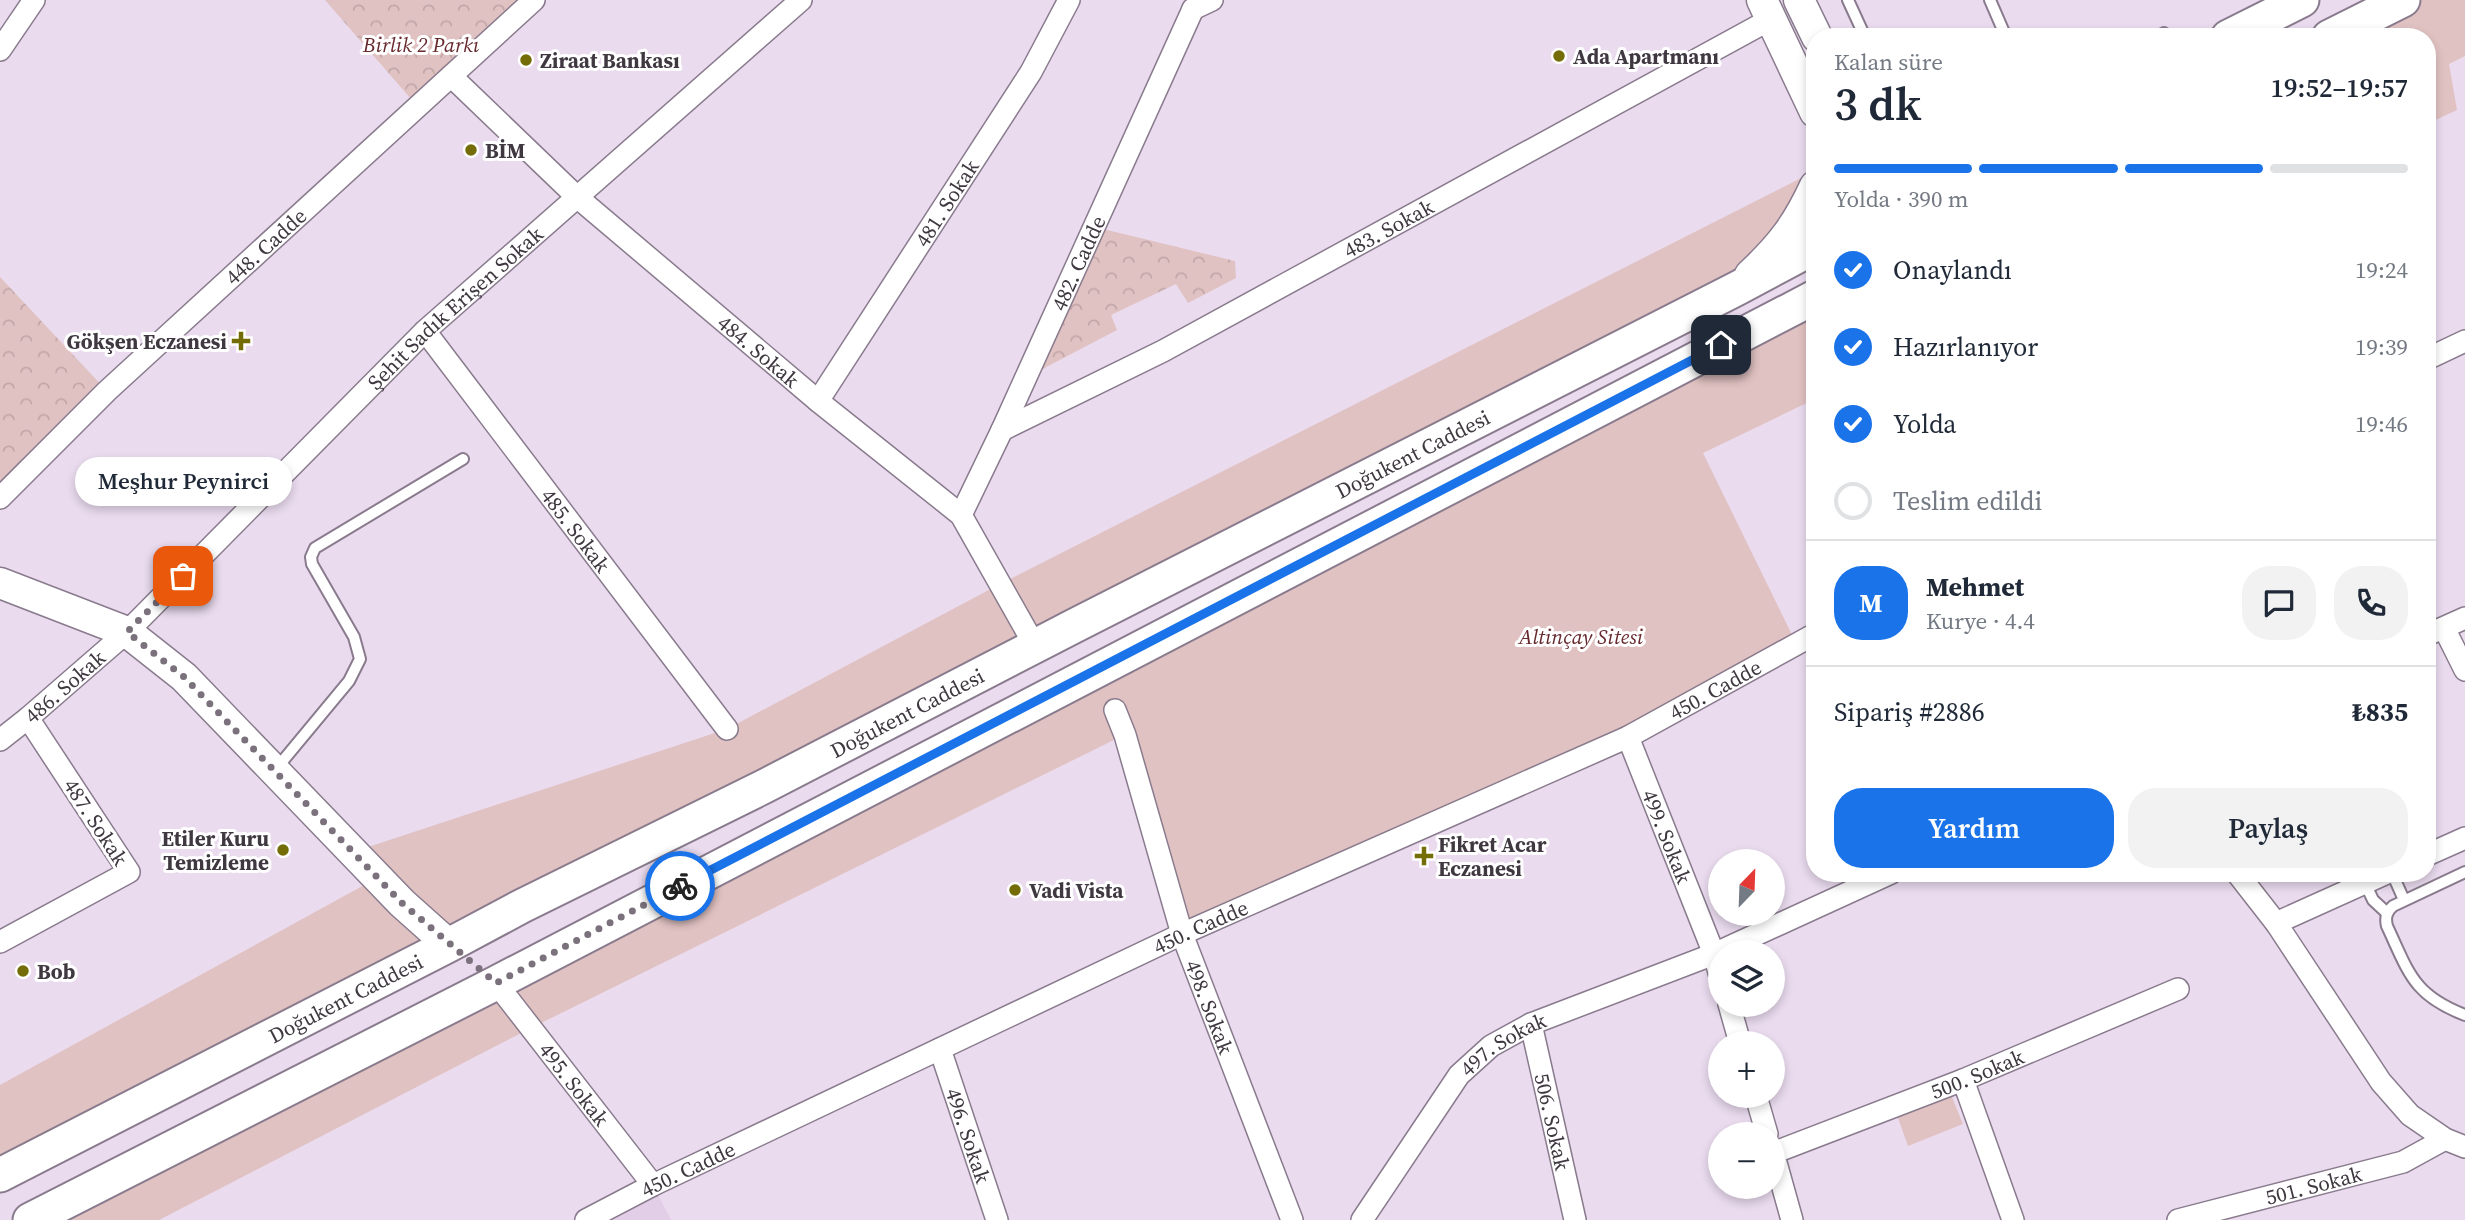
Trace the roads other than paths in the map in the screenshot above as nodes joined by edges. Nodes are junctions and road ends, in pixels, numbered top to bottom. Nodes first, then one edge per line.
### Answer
1 (34, 0) edge
2 (534, 0) edge
3 (801, 0) edge
4 (1069, 0) edge
5 (1799, 0) edge
6 (1848, 0) edge
7 (1990, 0) edge
8 (2302, 0) edge
9 (2403, 0) edge
10 (1198, 3) edge
11 (1766, 9) edge
12 (1813, 28) edge
13 (1861, 28) edge
14 (2002, 28) edge
15 (2246, 28) edge
16 (2347, 28) edge
17 (0, 50) edge
18 (451, 76) junction
19 (1806, 93) edge
20 (577, 197) junction
21 (1806, 206) edge
22 (1806, 252) edge
23 (1736, 289) junction
24 (1806, 302) edge
25 (425, 331) junction
26 (2465, 341) edge
27 (2436, 355) edge
28 (818, 401) junction
29 (1002, 430) junction
30 (463, 458) dead end
31 (0, 498) edge
32 (961, 515) junction
33 (0, 583) edge
34 (2465, 618) edge
35 (127, 632) junction
36 (2436, 632) edge
37 (2436, 633) edge
38 (1806, 639) edge
39 (1035, 646) junction
40 (2465, 670) edge
41 (1115, 710) dead end
42 (28, 719) junction
43 (727, 729) dead end
44 (1628, 737) junction
45 (0, 740) edge
46 (275, 771) junction
47 (2465, 838) edge
48 (2436, 851) edge
49 (2465, 872) edge
50 (1871, 882) edge
51 (2244, 882) edge
52 (2394, 882) edge
53 (2365, 883) joint
54 (2404, 900) junction
55 (2386, 913) junction
56 (2276, 923) junction
57 (1182, 934) junction
58 (1708, 940) edge
59 (1745, 940) edge
60 (0, 942) edge
61 (449, 945) junction
62 (1708, 956) edge
63 (496, 983) junction
64 (2178, 989) dead end
65 (2465, 1015) edge
66 (1531, 1024) junction
67 (940, 1049) junction
68 (1963, 1080) junction
69 (2455, 1143) edge
70 (1785, 1148) edge
71 (0, 1175) edge
72 (653, 1185) junction
73 (1785, 1195) edge
74 (30, 1220) edge
75 (586, 1220) edge
76 (997, 1220) edge
77 (1293, 1220) edge
78 (1362, 1220) edge
79 (1575, 1220) edge
80 (1792, 1220) edge
81 (2013, 1220) edge
82 (2178, 1220) edge

1 - 17 street
2 - 18 street, 448. Cadde
3 - 20 street, Şehit Sadık Erişen Sokak
4 - 28 street, 481. Sokak
5 - 12 main road
6 - 13 lane
7 - 14 lane
8 - 15 main road
9 - 16 main road
10 - 29 street, 482. Cadde
11 - 19 main road
11 - 29 street, 483. Sokak
18 - 20 street, 484. Sokak
18 - 31 street, 448. Cadde
20 - 25 street, Şehit Sadık Erişen Sokak
20 - 28 street, 484. Sokak
21 - 23 main road
22 - 23 main road, Doğukent Caddesi
23 - 39 main road, Doğukent Caddesi
24 - 63 main road
25 - 35 street, Şehit Sadık Erişen Sokak
25 - 43 street, 485. Sokak
26 - 27 street
28 - 32 street, 484. Sokak
29 - 32 street, 482. Cadde
30 - 46 lane
32 - 39 street, 484. Sokak
33 - 35 main road
34 - 36 street
35 - 42 street, 486. Sokak
35 - 46 main road
37 - 40 street
38 - 44 street, 450. Cadde
39 - 61 main road, Doğukent Caddesi
41 - 57 street, 498. Sokak
42 - 45 street, 486. Sokak
42 - 60 street, 487. Sokak
44 - 57 street, 450. Cadde
44 - 58 street, 499. Sokak
46 - 61 main road
47 - 48 street
49 - 54 lane
50 - 59 street, 497. Sokak
51 - 56 street
52 - 54 lane
53 - 55 lane
53 - 56 street
54 - 55 lane
55 - 65 lane
56 - 69 street
57 - 67 street, 450. Cadde
57 - 77 street, 498. Sokak
61 - 63 main road
61 - 71 main road, Doğukent Caddesi
62 - 66 street, 497. Sokak
63 - 72 street, 495. Sokak
63 - 74 main road
64 - 68 street, 500. Sokak
66 - 78 street, 497. Sokak
66 - 79 street, 506. Sokak
67 - 72 street, 450. Cadde
67 - 76 street, 496. Sokak
68 - 70 street, 500. Sokak
68 - 81 street
69 - 82 street, 501. Sokak
72 - 75 street, 450. Cadde
73 - 80 street

